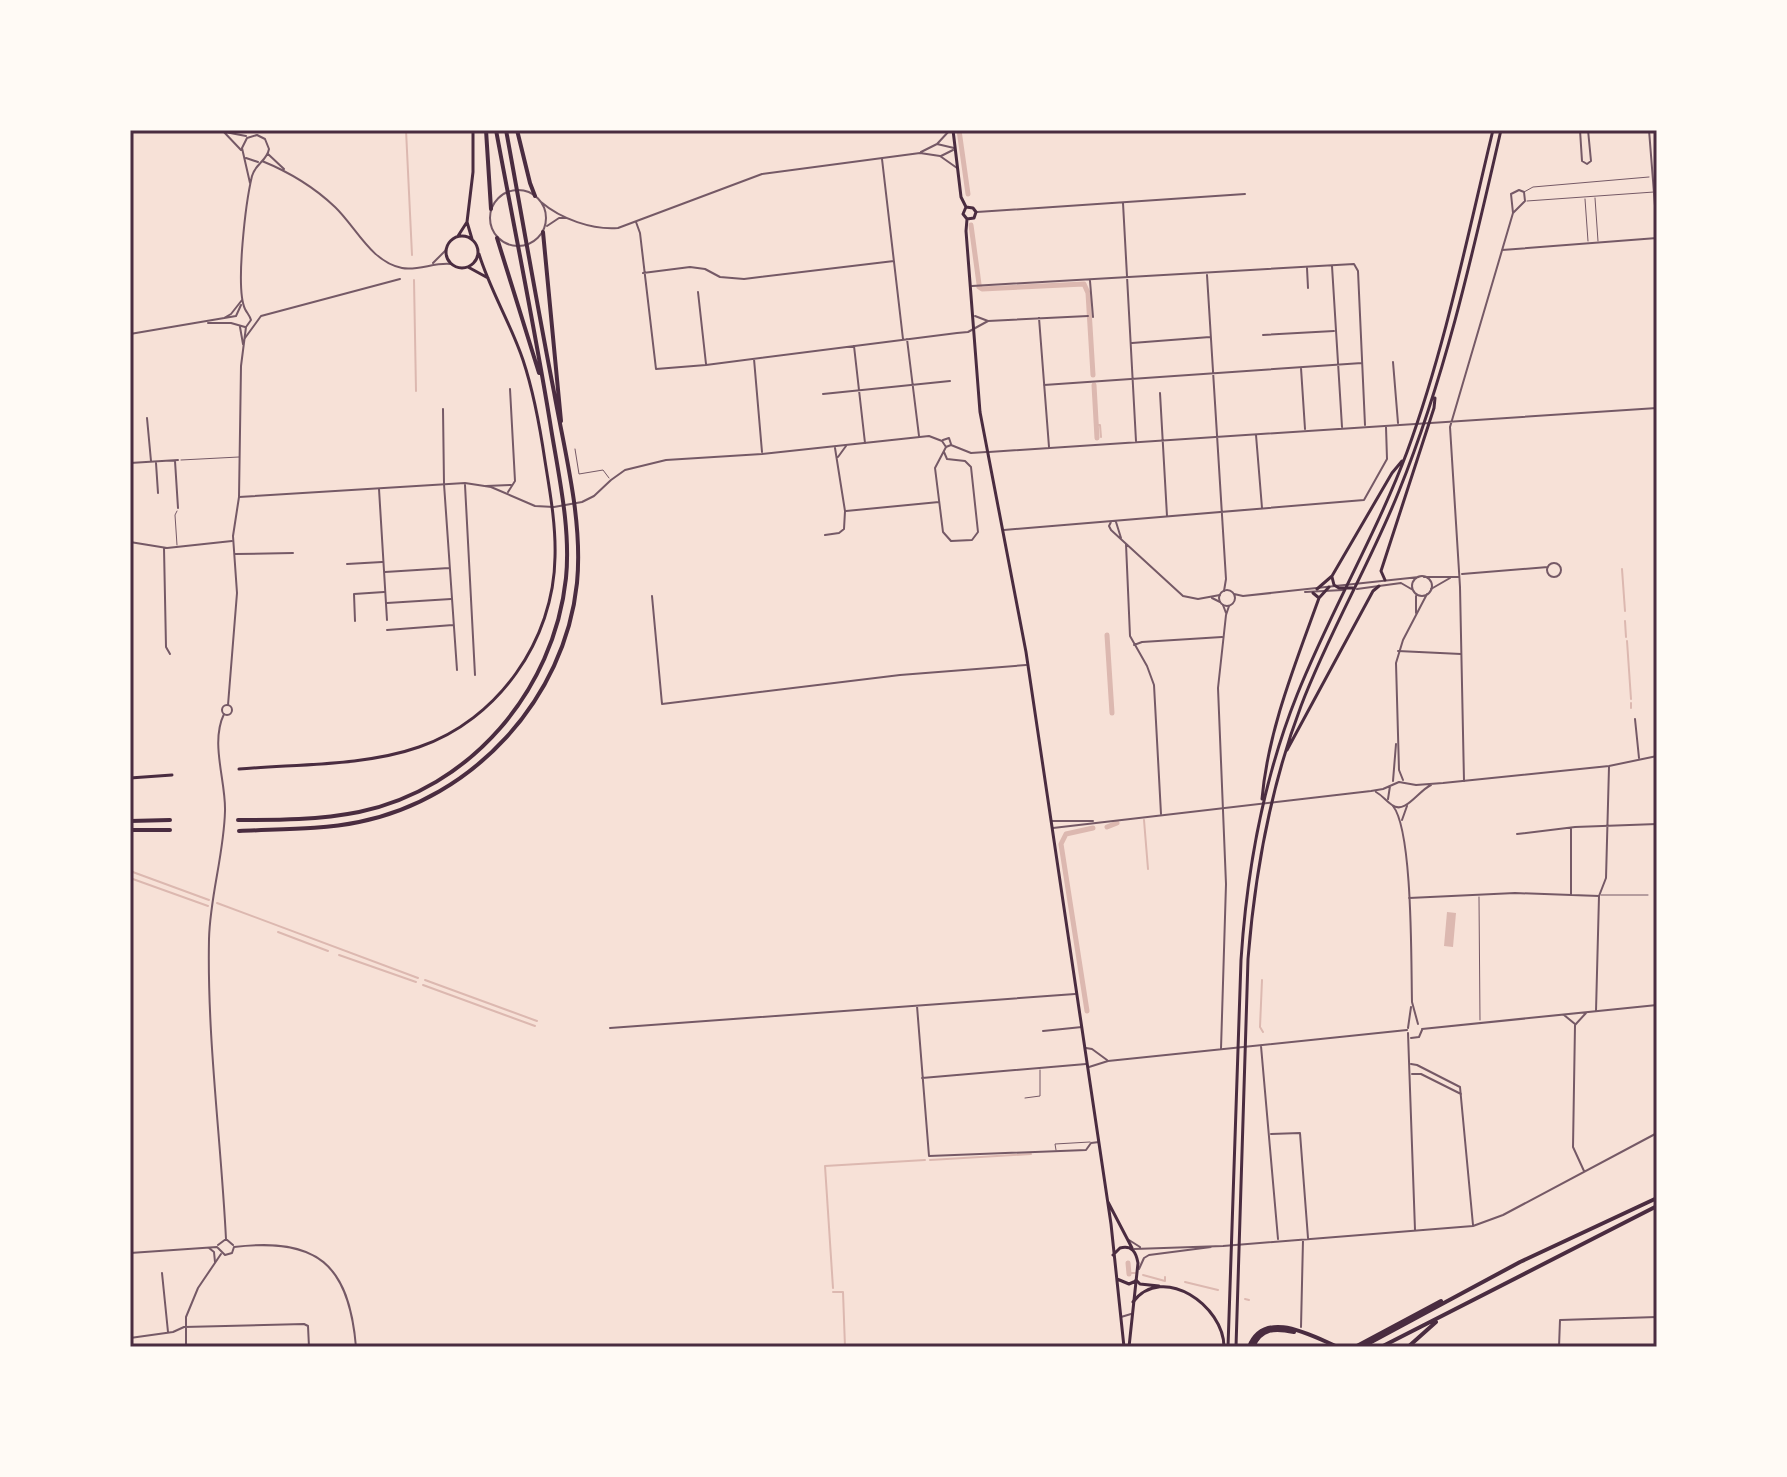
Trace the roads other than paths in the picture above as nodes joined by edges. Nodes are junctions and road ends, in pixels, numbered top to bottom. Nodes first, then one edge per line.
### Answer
1 (254, 130) edge
2 (260, 130) edge
3 (473, 130) edge
4 (486, 130) edge
5 (496, 130) edge
6 (506, 130) edge
7 (517, 130) edge
8 (952, 130) edge
9 (1493, 130) edge
10 (1501, 130) edge
11 (1580, 130) edge
12 (1588, 130) edge
13 (1649, 130) edge
14 (223, 131) edge
15 (250, 136) junction
16 (263, 137) junction
17 (937, 144) junction
18 (955, 148) junction
19 (242, 151) junction
20 (920, 153) junction
21 (268, 154) junction
22 (940, 156) junction
23 (245, 157) junction
24 (882, 158) junction
25 (260, 161) junction
26 (958, 168) junction
27 (284, 170) junction
28 (1652, 177) junction
29 (250, 183) junction
30 (1524, 192) junction
31 (1654, 192) junction
32 (1245, 194) dead end
33 (1595, 195) junction
34 (535, 196) junction
35 (1584, 196) junction
36 (1525, 201) junction
37 (541, 202) junction
38 (1123, 202) junction
39 (966, 207) junction
40 (491, 209) junction
41 (976, 212) junction
42 (1513, 213) junction
43 (567, 217) junction
44 (1656, 218) edge
45 (967, 219) junction
46 (467, 222) junction
47 (636, 222) junction
48 (544, 230) junction
49 (1657, 231) edge
50 (458, 236) junction
51 (497, 238) junction
52 (1657, 238) edge
53 (472, 239) junction
54 (1598, 243) junction
55 (1588, 244) junction
56 (446, 250) junction
57 (1501, 250) junction
58 (479, 254) junction
59 (894, 261) junction
60 (432, 263) junction
61 (451, 264) junction
62 (1332, 265) junction
63 (468, 267) junction
64 (1307, 267) junction
65 (643, 273) junction
66 (1207, 273) junction
67 (488, 278) junction
68 (1127, 278) junction
69 (400, 279) dead end
70 (1090, 280) junction
71 (972, 286) junction
72 (1308, 288) dead end
73 (698, 292) dead end
74 (242, 298) junction
75 (247, 312) junction
76 (237, 314) junction
77 (974, 315) junction
78 (261, 316) junction
79 (251, 318) junction
80 (1039, 318) junction
81 (221, 320) junction
82 (988, 321) junction
83 (203, 323) junction
84 (239, 326) junction
85 (246, 327) junction
86 (974, 327) junction
87 (1336, 331) junction
88 (130, 334) edge
89 (1263, 335) dead end
90 (1211, 337) junction
91 (905, 339) junction
92 (243, 343) junction
93 (1130, 343) junction
94 (854, 345) junction
95 (754, 358) junction
96 (1393, 362) dead end
97 (1362, 363) junction
98 (1338, 364) junction
99 (706, 365) junction
100 (1301, 366) junction
101 (1213, 373) junction
102 (1132, 379) junction
103 (950, 381) dead end
104 (913, 385) junction
105 (1044, 385) junction
106 (510, 389) dead end
107 (859, 390) junction
108 (1160, 393) dead end
109 (545, 394) junction
110 (823, 394) dead end
111 (1435, 394) junction
112 (1657, 408) edge
113 (443, 409) dead end
114 (147, 418) dead end
115 (1452, 421) junction
116 (1398, 424) junction
117 (1386, 425) junction
118 (1365, 426) junction
119 (1342, 428) junction
120 (1305, 430) junction
121 (1256, 433) junction
122 (1217, 436) junction
123 (919, 437) junction
124 (1162, 440) junction
125 (942, 441) junction
126 (1136, 442) junction
127 (865, 443) junction
128 (951, 445) junction
129 (846, 446) junction
130 (564, 447) junction
131 (835, 447) junction
132 (946, 447) junction
133 (1049, 448) junction
134 (575, 449) dead end
135 (944, 452) junction
136 (988, 452) junction
137 (762, 454) junction
138 (239, 457) junction
139 (837, 458) junction
140 (1404, 458) junction
141 (176, 460) junction
142 (951, 461) junction
143 (151, 462) junction
144 (156, 462) junction
145 (938, 462) junction
146 (130, 463) edge
147 (611, 480) junction
148 (465, 483) junction
149 (444, 484) junction
150 (513, 485) junction
151 (486, 486) junction
152 (379, 488) junction
153 (158, 493) dead end
154 (508, 493) junction
155 (239, 497) junction
156 (939, 502) junction
157 (178, 508) joint
158 (1262, 509) junction
159 (845, 511) junction
160 (1222, 512) junction
161 (1168, 517) junction
162 (1113, 521) junction
163 (130, 523) edge
164 (1003, 530) junction
165 (825, 535) dead end
166 (1121, 540) junction
167 (233, 541) junction
168 (130, 543) edge
169 (1126, 544) junction
170 (177, 547) junction
171 (164, 548) junction
172 (293, 553) dead end
173 (234, 554) junction
174 (383, 562) junction
175 (347, 564) dead end
176 (1548, 567) dead end
177 (449, 568) junction
178 (384, 572) junction
179 (1332, 576) junction
180 (1460, 576) junction
181 (1419, 577) junction
182 (1424, 577) junction
183 (1451, 578) junction
184 (1385, 580) junction
185 (1227, 583) junction
186 (1379, 586) junction
187 (1338, 588) junction
188 (1360, 588) joint
189 (1327, 589) junction
190 (1431, 589) junction
191 (1224, 591) junction
192 (1315, 591) junction
193 (1414, 591) junction
194 (385, 592) junction
195 (1232, 593) junction
196 (1427, 594) junction
197 (1220, 595) junction
198 (652, 596) dead end
199 (1243, 596) junction
200 (1211, 598) junction
201 (1319, 598) junction
202 (451, 599) junction
203 (1234, 602) junction
204 (386, 603) junction
205 (1222, 603) junction
206 (1229, 606) junction
207 (1416, 614) junction
208 (1226, 615) junction
209 (387, 620) dead end
210 (355, 621) dead end
211 (453, 625) junction
212 (387, 630) dead end
213 (1224, 637) junction
214 (1134, 645) junction
215 (1398, 651) junction
216 (170, 654) dead end
217 (1462, 654) junction
218 (1027, 665) junction
219 (457, 670) dead end
220 (475, 675) dead end
221 (228, 705) junction
222 (224, 714) junction
223 (1635, 719) dead end
224 (1397, 735) junction
225 (1284, 753) junction
226 (1657, 756) edge
227 (1639, 760) junction
228 (1609, 766) junction
229 (239, 769) dead end
230 (172, 775) dead end
231 (130, 778) edge
232 (1464, 781) junction
233 (1407, 784) junction
234 (1433, 784) junction
235 (1391, 785) junction
236 (1371, 791) junction
237 (1388, 800) junction
238 (1412, 800) junction
239 (1393, 806) junction
240 (1407, 806) junction
241 (1223, 807) junction
242 (1261, 810) junction
243 (1161, 814) junction
244 (170, 820) dead end
245 (238, 820) dead end
246 (130, 821) edge
247 (1051, 821) junction
248 (1098, 821) junction
249 (1401, 821) junction
250 (1657, 824) edge
251 (1571, 827) junction
252 (1609, 827) junction
253 (1052, 828) junction
254 (130, 830) edge
255 (170, 830) dead end
256 (239, 831) dead end
257 (1517, 834) dead end
258 (1479, 894) junction
259 (1648, 895) dead end
260 (1571, 896) junction
261 (1599, 896) junction
262 (1408, 898) junction
263 (1076, 994) junction
264 (1412, 1002) junction
265 (917, 1005) junction
266 (1657, 1005) edge
267 (1596, 1011) junction
268 (1587, 1012) junction
269 (1563, 1014) junction
270 (1481, 1023) junction
271 (1418, 1024) junction
272 (1575, 1025) junction
273 (1082, 1027) junction
274 (610, 1028) dead end
275 (1422, 1029) junction
276 (1408, 1030) junction
277 (1043, 1031) dead end
278 (1417, 1038) junction
279 (1259, 1045) junction
280 (1410, 1046) junction
281 (1085, 1048) junction
282 (1221, 1049) junction
283 (1108, 1061) junction
284 (1410, 1064) junction
285 (1088, 1066) junction
286 (1040, 1068) junction
287 (1411, 1074) junction
288 (922, 1078) junction
289 (1461, 1094) junction
290 (1025, 1098) dead end
291 (1657, 1133) edge
292 (1269, 1134) junction
293 (1099, 1142) junction
294 (1069, 1143) junction
295 (1091, 1143) junction
296 (1056, 1150) junction
297 (1070, 1151) junction
298 (1584, 1171) junction
299 (1105, 1191) junction
300 (1657, 1198) edge
301 (1657, 1206) edge
302 (1473, 1226) junction
303 (1415, 1231) junction
304 (226, 1239) junction
305 (1303, 1239) junction
306 (1308, 1239) junction
307 (1129, 1240) junction
308 (1278, 1241) junction
309 (1212, 1246) junction
310 (208, 1247) junction
311 (217, 1247) junction
312 (234, 1247) junction
313 (1133, 1249) junction
314 (1145, 1249) junction
315 (130, 1253) edge
316 (221, 1254) junction
317 (1113, 1255) junction
318 (215, 1262) junction
319 (1139, 1269) junction
320 (162, 1273) dead end
321 (1115, 1276) junction
322 (1136, 1281) junction
323 (1162, 1286) junction
324 (1474, 1287) junction
325 (1133, 1302) junction
326 (1131, 1314) junction
327 (1444, 1315) junction
328 (1120, 1317) junction
329 (1657, 1317) edge
330 (184, 1327) junction
331 (1301, 1327) dead end
332 (168, 1333) junction
333 (130, 1338) edge
334 (186, 1347) edge
335 (309, 1347) edge
336 (356, 1347) edge
337 (1126, 1347) edge
338 (1226, 1347) edge
339 (1236, 1347) edge
340 (1251, 1347) edge
341 (1338, 1347) edge
342 (1355, 1347) edge
343 (1362, 1347) edge
344 (1381, 1347) edge
345 (1408, 1347) edge
346 (1559, 1347) edge

1 - 15 street
2 - 16 street
3 - 46 main road
4 - 40 highway
5 - 109 highway
6 - 130 highway
7 - 34 highway
8 - 17 street
8 - 18 main road
9 - 140 main road
10 - 111 main road
11 - 12 street
13 - 28 street
14 - 15 street
14 - 19 street
15 - 16 street
15 - 19 street
16 - 21 street
17 - 18 street
17 - 20 street
18 - 22 street
18 - 26 main road
19 - 23 street
20 - 22 street
20 - 24 street
21 - 25 street
21 - 27 street
22 - 26 street
23 - 25 street
23 - 29 street
24 - 47 street
24 - 59 street
25 - 27 street
25 - 29 street
26 - 39 main road
27 - 60 street
28 - 30 street
28 - 31 street
29 - 74 street
30 - 36 street
30 - 42 street
31 - 33 street
31 - 44 street
32 - 38 street
33 - 35 street
33 - 54 street
34 - 37 street
34 - 40 street
35 - 36 street
35 - 55 street
36 - 42 street
37 - 43 street
37 - 48 street
38 - 41 street
38 - 68 street
39 - 41 main road
39 - 45 main road
40 - 51 street
41 - 45 main road
42 - 57 street
43 - 47 street
43 - 48 street
44 - 49 street
45 - 71 main road
46 - 50 main road
46 - 53 main road
47 - 65 street
48 - 51 street
48 - 130 highway
50 - 53 main road
50 - 56 main road
51 - 109 highway
52 - 54 street
53 - 58 main road
54 - 55 street
55 - 57 street
56 - 60 street
56 - 61 main road
57 - 115 street
58 - 63 main road
58 - 67 main road
59 - 65 street
59 - 91 street
60 - 61 street
61 - 63 main road
62 - 64 street
62 - 87 street
62 - 97 street
63 - 67 main road
64 - 66 street
64 - 72 street
65 - 99 street
66 - 68 street
66 - 90 street
67 - 229 main road
68 - 70 street
68 - 93 street
69 - 78 street
70 - 71 street
70 - 80 street
71 - 77 main road
73 - 99 street
74 - 75 street
74 - 76 street
74 - 81 street
75 - 76 street
75 - 79 street
76 - 81 street
76 - 84 street
77 - 82 street
77 - 86 main road
78 - 79 street
78 - 92 street
79 - 85 street
80 - 82 street
80 - 105 street
81 - 83 street
82 - 86 street
83 - 84 street
83 - 88 street
84 - 85 street
84 - 92 street
85 - 92 street
86 - 91 street
86 - 136 main road
87 - 89 street
87 - 98 street
90 - 93 street
90 - 101 street
91 - 94 street
91 - 104 street
92 - 138 street
93 - 102 street
94 - 95 street
94 - 107 street
95 - 99 street
95 - 137 street
96 - 116 street
97 - 98 street
97 - 118 street
98 - 100 street
98 - 119 street
100 - 101 street
100 - 120 street
101 - 102 street
101 - 122 street
102 - 105 street
102 - 126 street
103 - 104 street
104 - 107 street
104 - 123 street
105 - 133 street
106 - 150 street
107 - 110 street
107 - 127 street
108 - 124 street
109 - 245 highway
111 - 184 main road
111 - 225 main road
112 - 115 street
113 - 149 street
114 - 143 street
115 - 116 street
115 - 180 street
116 - 117 street
117 - 118 street
117 - 158 street
118 - 119 street
119 - 120 street
120 - 121 street
121 - 122 street
121 - 158 street
122 - 124 street
122 - 160 street
123 - 125 street
123 - 127 street
124 - 126 street
124 - 161 street
125 - 128 street
125 - 132 street
126 - 133 street
127 - 129 street
128 - 132 street
128 - 136 street
129 - 131 street
129 - 139 street
130 - 256 highway
131 - 137 street
131 - 139 street
132 - 135 street
133 - 136 street
134 - 147 street
135 - 142 street
135 - 145 street
136 - 164 main road
137 - 147 street
138 - 141 street
138 - 155 street
139 - 159 street
140 - 179 main road
140 - 242 main road
141 - 144 street
141 - 157 street
142 - 145 street
142 - 156 street
143 - 144 street
143 - 146 street
144 - 153 street
145 - 156 street
147 - 154 street
148 - 149 street
148 - 151 street
148 - 220 street
149 - 152 street
149 - 177 street
150 - 151 street
150 - 154 street
151 - 154 street
152 - 155 street
152 - 174 street
155 - 167 street
156 - 159 street
157 - 170 street
158 - 160 street
159 - 165 street
160 - 161 street
160 - 185 street
161 - 162 street
162 - 164 street
162 - 166 street
162 - 166 street
163 - 168 street
164 - 218 main road
166 - 169 street
167 - 170 street
167 - 173 street
168 - 171 street
169 - 200 street
169 - 214 street
170 - 171 street
171 - 216 street
172 - 173 street
173 - 221 street
174 - 175 street
174 - 178 street
176 - 180 street
177 - 178 street
177 - 202 street
178 - 194 street
179 - 187 main road
179 - 192 main road
180 - 183 street
180 - 217 street
181 - 182 street
181 - 184 street
181 - 193 street
182 - 183 street
182 - 190 street
183 - 190 street
184 - 187 street
185 - 191 street
185 - 195 street
186 - 188 street
186 - 193 street
186 - 225 main road
187 - 188 main road
187 - 189 street
189 - 192 street
189 - 201 main road
190 - 196 street
191 - 195 street
191 - 197 street
192 - 199 street
192 - 201 main road
193 - 196 street
193 - 207 street
194 - 204 street
194 - 210 street
195 - 199 street
195 - 203 street
196 - 207 street
197 - 200 street
197 - 205 street
198 - 218 street
199 - 203 street
200 - 205 street
201 - 242 main road
202 - 204 street
202 - 211 street
203 - 206 street
204 - 209 street
205 - 206 street
205 - 208 street
206 - 208 street
207 - 215 street
208 - 213 street
211 - 212 street
211 - 219 street
213 - 214 street
213 - 241 street
214 - 243 street
215 - 217 street
215 - 224 street
217 - 232 street
218 - 247 main road
221 - 222 street
221 - 222 street
222 - 304 street
223 - 227 street
224 - 233 street
224 - 235 street
225 - 339 main road
226 - 227 street
227 - 228 street
228 - 232 street
228 - 252 street
230 - 231 main road
232 - 234 street
233 - 234 street
233 - 235 street
233 - 238 street
234 - 238 street
235 - 236 street
235 - 237 street
236 - 237 street
236 - 241 street
237 - 239 street
238 - 240 street
239 - 240 street
239 - 249 street
240 - 249 street
241 - 243 street
241 - 282 street
242 - 338 main road
243 - 248 street
244 - 246 highway
247 - 248 street
247 - 253 main road
248 - 253 street
249 - 262 street
250 - 252 street
251 - 252 street
251 - 257 street
251 - 260 street
252 - 261 street
253 - 263 main road
254 - 255 highway
258 - 260 street
258 - 262 street
258 - 270 street
259 - 261 street
260 - 261 street
261 - 267 street
262 - 264 street
263 - 265 street
263 - 273 main road
264 - 271 street
264 - 276 street
265 - 274 street
265 - 288 street
266 - 267 street
267 - 268 street
268 - 269 street
268 - 272 street
269 - 270 street
269 - 272 street
270 - 275 street
271 - 275 street
271 - 276 street
272 - 298 street
273 - 277 street
273 - 281 main road
275 - 278 street
276 - 278 street
276 - 279 street
276 - 280 street
278 - 280 street
279 - 282 street
279 - 292 street
280 - 284 street
281 - 283 street
281 - 285 main road
282 - 283 street
283 - 285 street
284 - 287 street
284 - 289 street
285 - 286 street
285 - 293 main road
286 - 288 street
286 - 290 street
287 - 289 street
287 - 303 street
288 - 296 street
289 - 302 street
291 - 298 street
292 - 306 street
292 - 308 street
293 - 295 street
293 - 299 main road
294 - 295 street
294 - 296 street
294 - 297 street
295 - 297 street
296 - 297 street
298 - 302 street
299 - 307 main road
299 - 317 main road
300 - 324 highway
301 - 327 highway
302 - 303 street
303 - 306 street
304 - 311 street
304 - 312 street
305 - 306 street
305 - 308 street
305 - 331 street
307 - 313 main road
307 - 314 street
308 - 309 street
309 - 314 street
309 - 319 street
310 - 311 street
310 - 315 street
310 - 318 street
311 - 316 street
312 - 316 street
312 - 336 street
313 - 314 street
313 - 317 main road
313 - 319 main road
316 - 318 street
317 - 321 main road
318 - 330 street
319 - 322 main road
320 - 332 street
321 - 322 main road
321 - 328 main road
322 - 323 main road
322 - 325 main road
323 - 325 main road
323 - 338 main road
324 - 342 highway
324 - 343 highway
325 - 326 main road
326 - 328 street
326 - 337 main road
327 - 344 highway
327 - 345 highway
328 - 337 main road
329 - 346 street
330 - 332 street
330 - 334 street
330 - 335 street
332 - 333 street
340 - 341 highway

